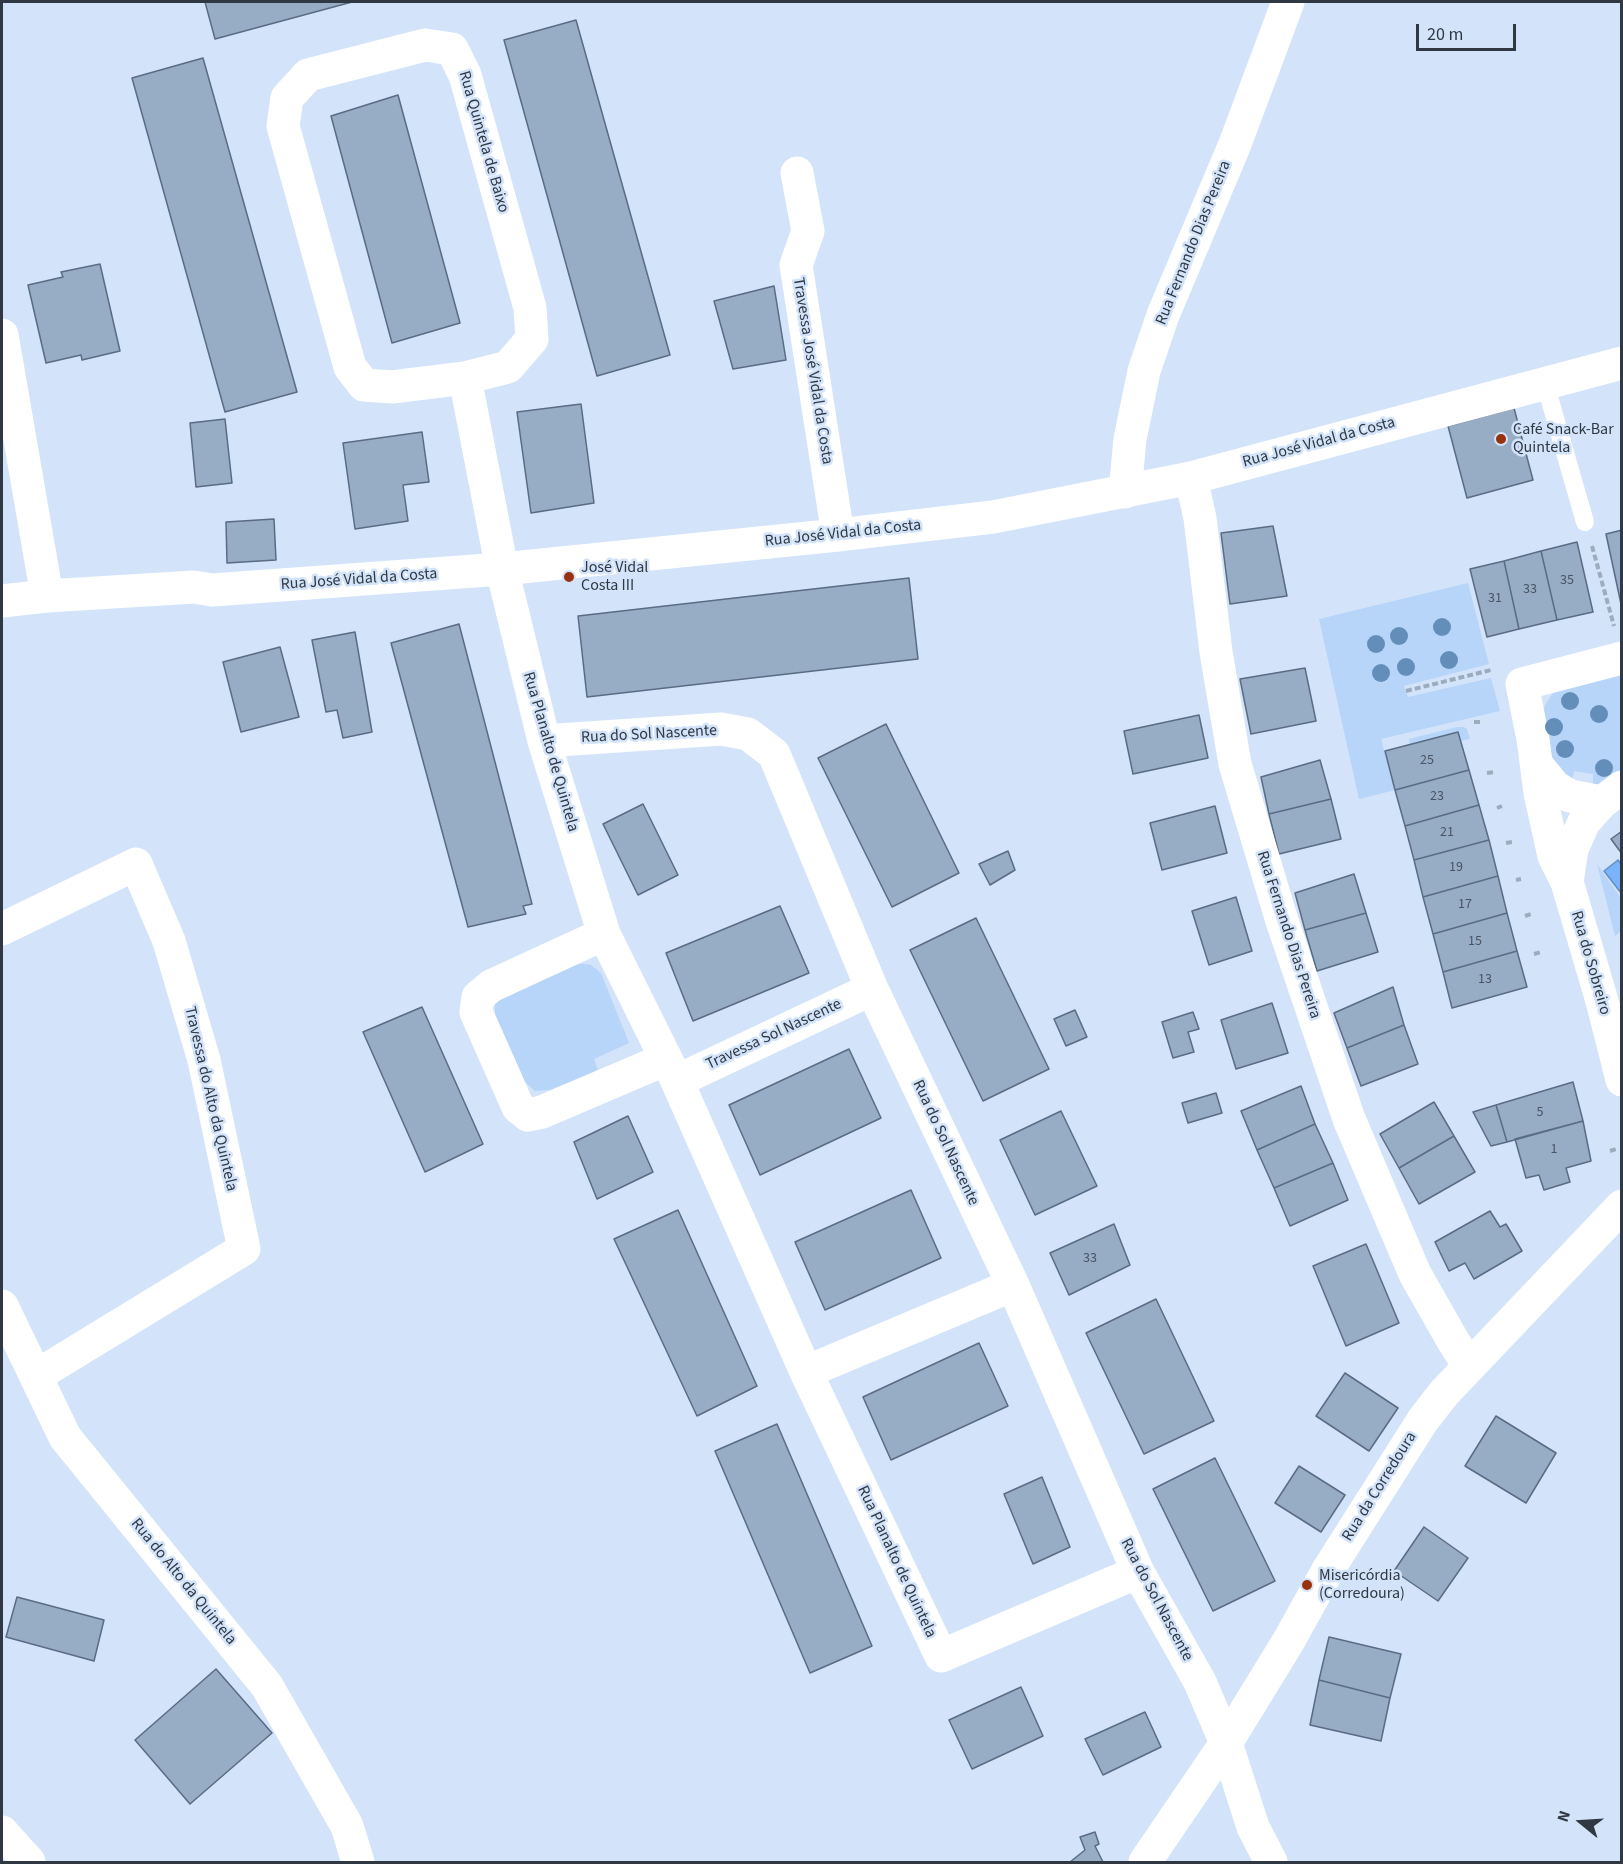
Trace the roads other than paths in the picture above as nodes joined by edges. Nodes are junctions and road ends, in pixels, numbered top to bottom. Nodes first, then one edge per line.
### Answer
1 (1288, 2) edge
2 (797, 173) dead end
3 (2, 335) edge
4 (1622, 363) edge
5 (465, 378) junction
6 (1545, 383) junction
7 (1191, 478) junction
8 (1125, 492) junction
9 (1585, 522) dead end
10 (838, 536) junction
11 (502, 569) junction
12 (47, 596) junction
13 (2, 601) edge
14 (1618, 644) edge
15 (544, 741) junction
16 (1537, 765) junction
17 (1612, 795) edge
18 (1567, 882) junction
19 (2, 929) edge
20 (604, 934) junction
21 (872, 988) junction
22 (671, 1070) junction
23 (1622, 1080) edge
24 (1622, 1206) edge
25 (1013, 1285) junction
26 (2, 1306) edge
27 (1471, 1364) junction
28 (806, 1372) junction
29 (36, 1376) junction
30 (1138, 1572) junction
31 (1226, 1743) junction
32 (2, 1832) edge
33 (28, 1863) edge
34 (358, 1863) edge
35 (1145, 1863) edge
36 (1271, 1863) edge

1 - 8 main road, Rua Fernando Dias Pereira
2 - 10 main road, Travessa José Vidal da Costa
3 - 12 main road
4 - 6 main road, Rua José Vidal da Costa
5 - 5 main road, Rua Quintela de Baixo
5 - 11 main road
6 - 7 main road, Rua José Vidal da Costa
6 - 9 lane
7 - 8 main road, Rua José Vidal da Costa
7 - 27 main road, Rua Fernando Dias Pereira
8 - 10 main road, Rua José Vidal da Costa
10 - 11 main road, Rua José Vidal da Costa
11 - 12 main road, Rua José Vidal da Costa
11 - 15 main road, Rua Planalto de Quintela
12 - 13 main road, Rua José Vidal da Costa
14 - 16 main road, Rua do Sobreiro
15 - 20 main road, Rua Planalto de Quintela
15 - 21 main road, Rua do Sol Nascente
16 - 17 main road, Rua do Sobreiro
16 - 18 main road, Rua do Sobreiro
17 - 18 main road, Rua do Sobreiro
18 - 23 main road, Rua do Sobreiro
19 - 29 main road, Travessa do Alto da Quintela
20 - 22 main road, Rua Planalto de Quintela
20 - 22 main road
21 - 22 main road, Travessa Sol Nascente
21 - 25 main road, Rua do Sol Nascente
22 - 28 main road, Rua Planalto de Quintela
24 - 27 main road, Rua da Corredoura
25 - 28 main road
25 - 30 main road, Rua do Sol Nascente
26 - 29 main road, Rua do Alto da Quintela
27 - 31 main road, Rua da Corredoura
28 - 30 main road, Rua Planalto de Quintela
29 - 34 main road, Rua do Alto da Quintela
30 - 31 main road, Rua do Sol Nascente
31 - 35 main road, Rua da Corredoura
31 - 36 main road, Rua do Sol Nascente
32 - 33 main road

